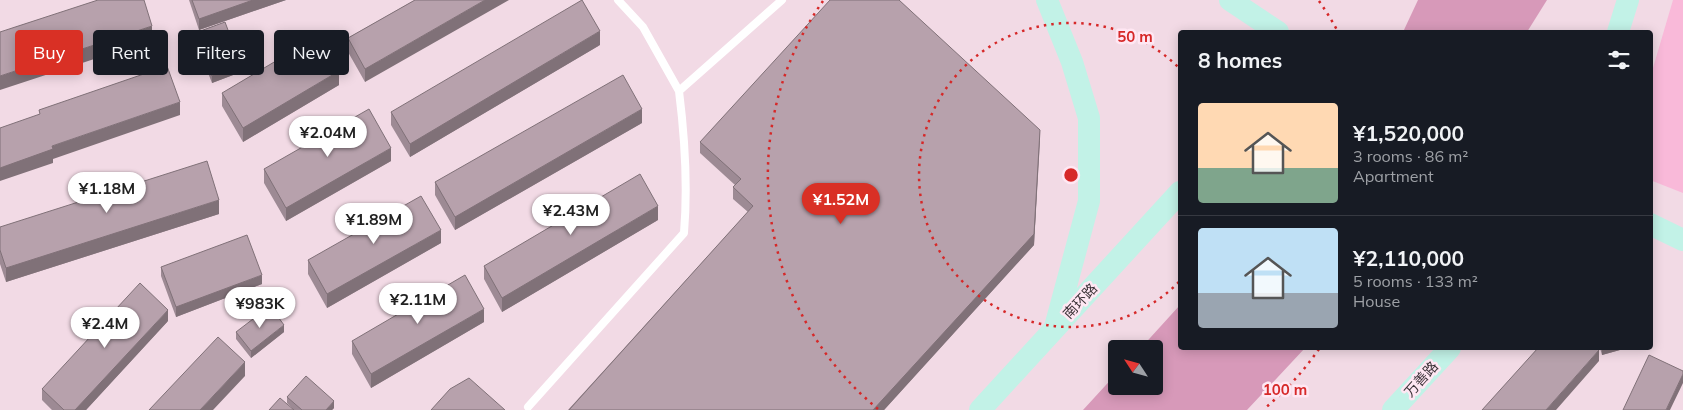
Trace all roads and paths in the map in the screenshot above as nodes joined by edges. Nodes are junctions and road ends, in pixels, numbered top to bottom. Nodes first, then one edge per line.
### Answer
1 (618, 0) edge
2 (782, 0) edge
3 (1047, 0) edge
4 (1230, 0) edge
5 (1628, 0) edge
6 (1275, 30) edge
7 (1619, 30) edge
8 (679, 91) junction
9 (1178, 194) edge
10 (1653, 225) edge
11 (1683, 240) edge
12 (1055, 327) junction
13 (1448, 350) edge
14 (528, 407) dead end
15 (980, 410) edge
16 (1393, 410) edge

1 - 8 lane
2 - 8 lane
3 - 12 main road
4 - 6 main road
5 - 7 main road
8 - 14 lane
9 - 12 main road, 南环路
10 - 11 main road
12 - 15 main road, 南环路
13 - 16 main road, 万善路

